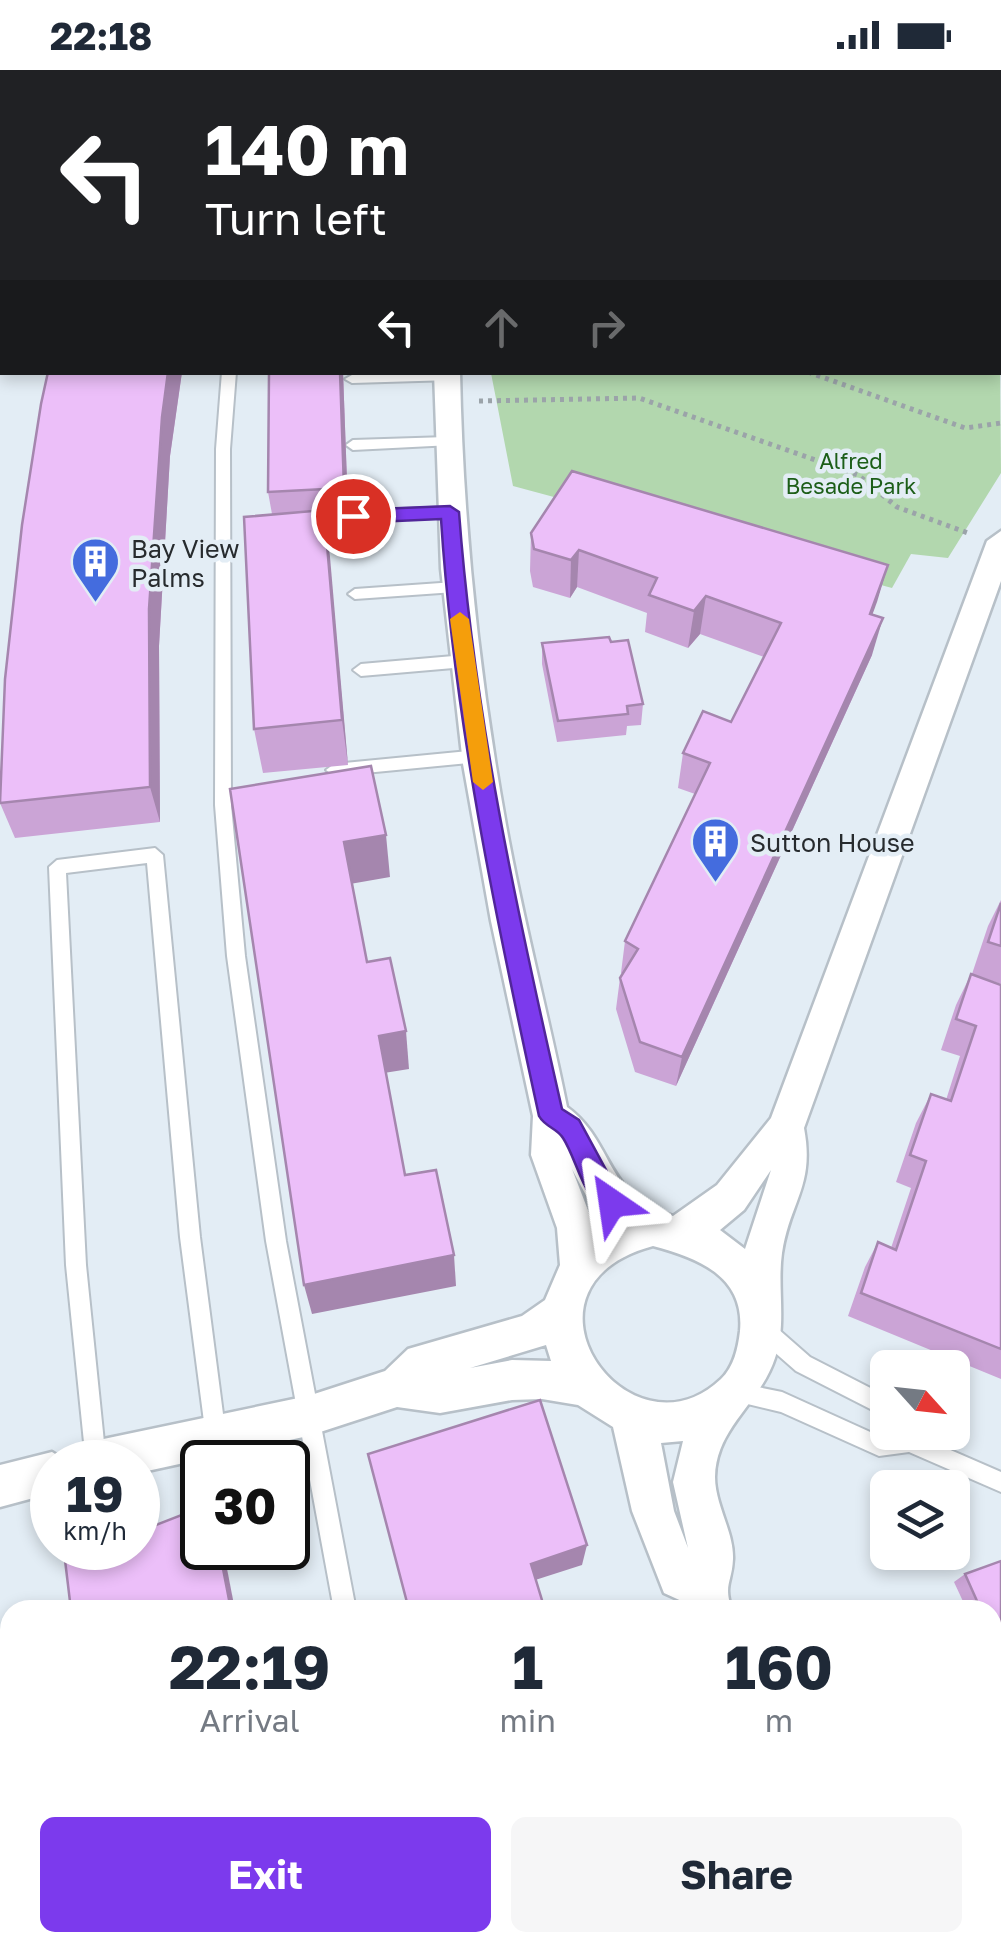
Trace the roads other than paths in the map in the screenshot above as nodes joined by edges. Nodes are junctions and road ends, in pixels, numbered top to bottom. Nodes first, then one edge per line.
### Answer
1 (228, 375) edge
2 (447, 375) edge
3 (352, 378) dead end
4 (447, 442) junction
5 (353, 445) dead end
6 (450, 512) junction
7 (353, 516) dead end
8 (985, 537) edge
9 (455, 588) junction
10 (355, 594) dead end
11 (466, 662) junction
12 (361, 670) dead end
13 (478, 756) junction
14 (334, 770) edge
15 (551, 1116) junction
16 (786, 1128) junction
17 (667, 1230) junction
18 (579, 1267) junction
19 (563, 1311) junction
20 (762, 1319) junction
21 (398, 1388) junction
22 (590, 1388) junction
23 (870, 1399) edge
24 (727, 1402) junction
25 (308, 1416) junction
26 (628, 1416) junction
27 (216, 1438) junction
28 (93, 1440) edge
29 (870, 1442) edge
30 (160, 1449) edge
31 (933, 1450) edge
32 (30, 1478) edge
33 (1001, 1482) edge
34 (0, 1486) edge
35 (707, 1599) edge
36 (343, 1600) edge

1 - 25 lane
2 - 3 lane
2 - 4 street
4 - 5 lane
4 - 6 street
6 - 7 lane
6 - 9 street
8 - 16 street
9 - 10 lane
9 - 11 street
11 - 12 lane
11 - 13 street
13 - 14 lane
13 - 15 street
15 - 17 street
15 - 18 street
16 - 17 street
16 - 20 street
17 - 18 street
17 - 20 street
18 - 19 street
19 - 21 street
19 - 22 street
20 - 23 lane
20 - 24 street
21 - 22 street
21 - 25 street
22 - 26 street
24 - 26 street
24 - 29 lane
24 - 35 street
25 - 27 street
25 - 36 lane
26 - 35 street
27 - 28 lane
27 - 30 street
31 - 33 lane
32 - 34 street

